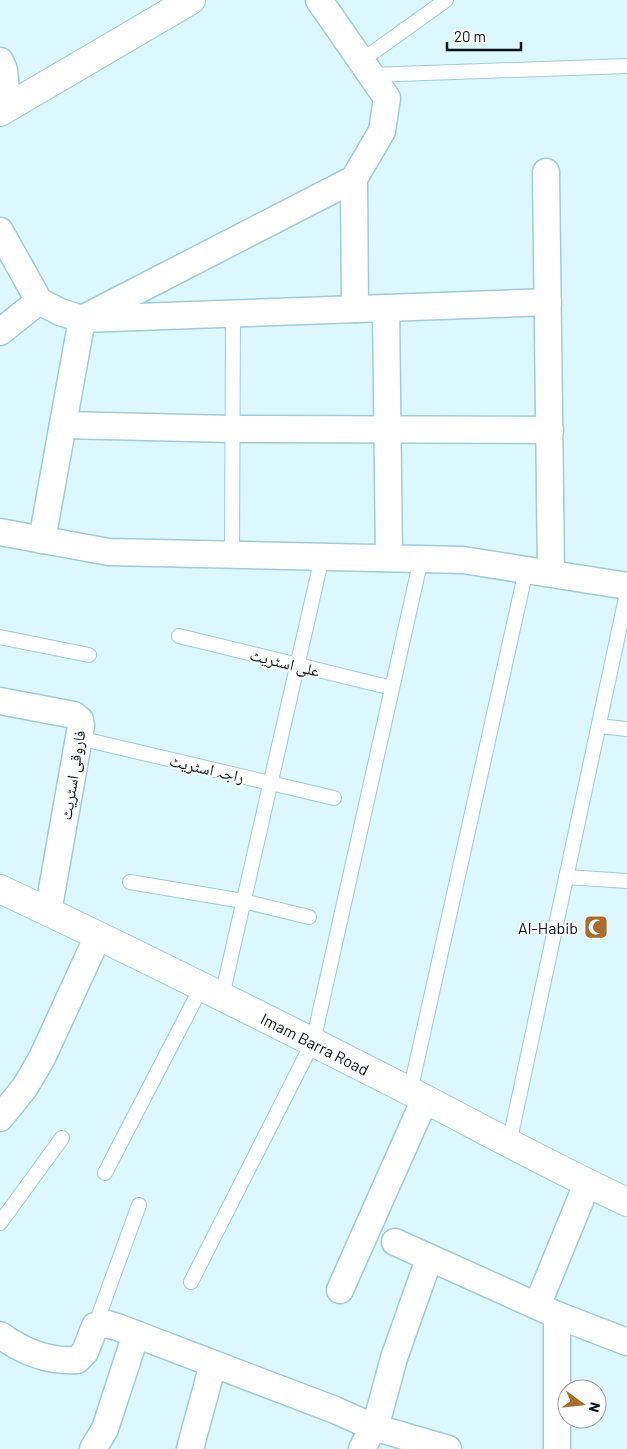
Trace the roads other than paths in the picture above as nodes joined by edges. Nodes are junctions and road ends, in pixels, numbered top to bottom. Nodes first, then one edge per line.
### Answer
1 (190, 0) edge
2 (319, 0) edge
3 (446, 0) edge
4 (0, 61) edge
5 (627, 66) edge
6 (366, 68) junction
7 (4, 110) edge
8 (546, 172) dead end
9 (354, 179) junction
10 (0, 231) edge
11 (39, 301) junction
12 (548, 302) junction
13 (386, 308) junction
14 (354, 309) junction
15 (233, 314) junction
16 (82, 319) junction
17 (0, 332) edge
18 (63, 425) junction
19 (232, 429) junction
20 (387, 430) junction
21 (550, 430) junction
22 (0, 532) edge
23 (42, 540) junction
24 (232, 555) junction
25 (322, 557) junction
26 (389, 558) junction
27 (421, 559) junction
28 (538, 571) junction
29 (627, 586) edge
30 (627, 594) edge
31 (179, 636) dead end
32 (0, 637) edge
33 (89, 655) dead end
34 (297, 665) junction
35 (392, 688) junction
36 (0, 701) edge
37 (599, 726) junction
38 (627, 729) edge
39 (80, 738) junction
40 (270, 783) junction
41 (334, 798) dead end
42 (566, 877) junction
43 (627, 881) edge
44 (130, 882) dead end
45 (0, 891) edge
46 (244, 901) junction
47 (48, 912) junction
48 (309, 917) dead end
49 (98, 936) junction
50 (212, 991) junction
51 (313, 1042) junction
52 (417, 1095) junction
53 (0, 1118) edge
54 (62, 1138) dead end
55 (509, 1144) junction
56 (105, 1173) dead end
57 (587, 1184) junction
58 (627, 1202) edge
59 (139, 1205) dead end
60 (0, 1223) edge
61 (395, 1242) dead end
62 (429, 1258) junction
63 (191, 1282) dead end
64 (340, 1290) dead end
65 (547, 1310) junction
66 (95, 1326) junction
67 (136, 1334) junction
68 (627, 1342) edge
69 (4, 1346) edge
70 (214, 1364) junction
71 (368, 1438) edge
72 (93, 1449) edge
73 (190, 1449) edge
74 (448, 1449) edge
75 (557, 1449) edge

1 - 7 street
2 - 6 street
3 - 6 lane
4 - 7 street
5 - 6 lane
6 - 9 street
8 - 12 street
9 - 14 street
9 - 16 street
10 - 11 street
11 - 16 street
11 - 17 street
12 - 13 street
12 - 21 street
13 - 14 street
13 - 20 street
14 - 15 street
15 - 16 street
15 - 19 lane
16 - 18 street
18 - 19 street
18 - 23 street
19 - 20 street
19 - 24 lane
20 - 21 street
20 - 26 street
21 - 28 street
22 - 23 street
23 - 24 street
24 - 25 street
25 - 26 street
25 - 34 lane
26 - 27 street
27 - 28 street
27 - 35 lane
28 - 29 street
28 - 52 lane
30 - 37 lane
31 - 34 lane, علی اسٹریٹ
32 - 33 lane
34 - 35 lane, علی اسٹریٹ
34 - 40 lane
35 - 51 lane
36 - 39 street, فاروقی اسٹریٹ
37 - 38 lane
37 - 42 lane
39 - 40 lane, راجہ اسٹریٹ
39 - 47 street, فاروقی اسٹریٹ
40 - 41 lane, راجہ اسٹریٹ
40 - 46 lane
42 - 43 lane
42 - 55 lane
44 - 46 lane
45 - 47 street, Imam Barra Road
46 - 48 lane
46 - 50 lane
47 - 49 street, Imam Barra Road
49 - 50 street, Imam Barra Road
49 - 53 street
50 - 51 street, Imam Barra Road
50 - 56 lane
51 - 52 street, Imam Barra Road
51 - 63 lane
52 - 55 street, Imam Barra Road
52 - 64 street
54 - 60 lane
55 - 57 street, Imam Barra Road
57 - 58 street, Imam Barra Road
57 - 65 street
59 - 66 lane
61 - 62 street
62 - 65 street
62 - 71 street
65 - 68 street
65 - 75 street
66 - 67 street
66 - 69 street
67 - 70 street
67 - 72 street
70 - 71 street
70 - 73 street
71 - 74 street

